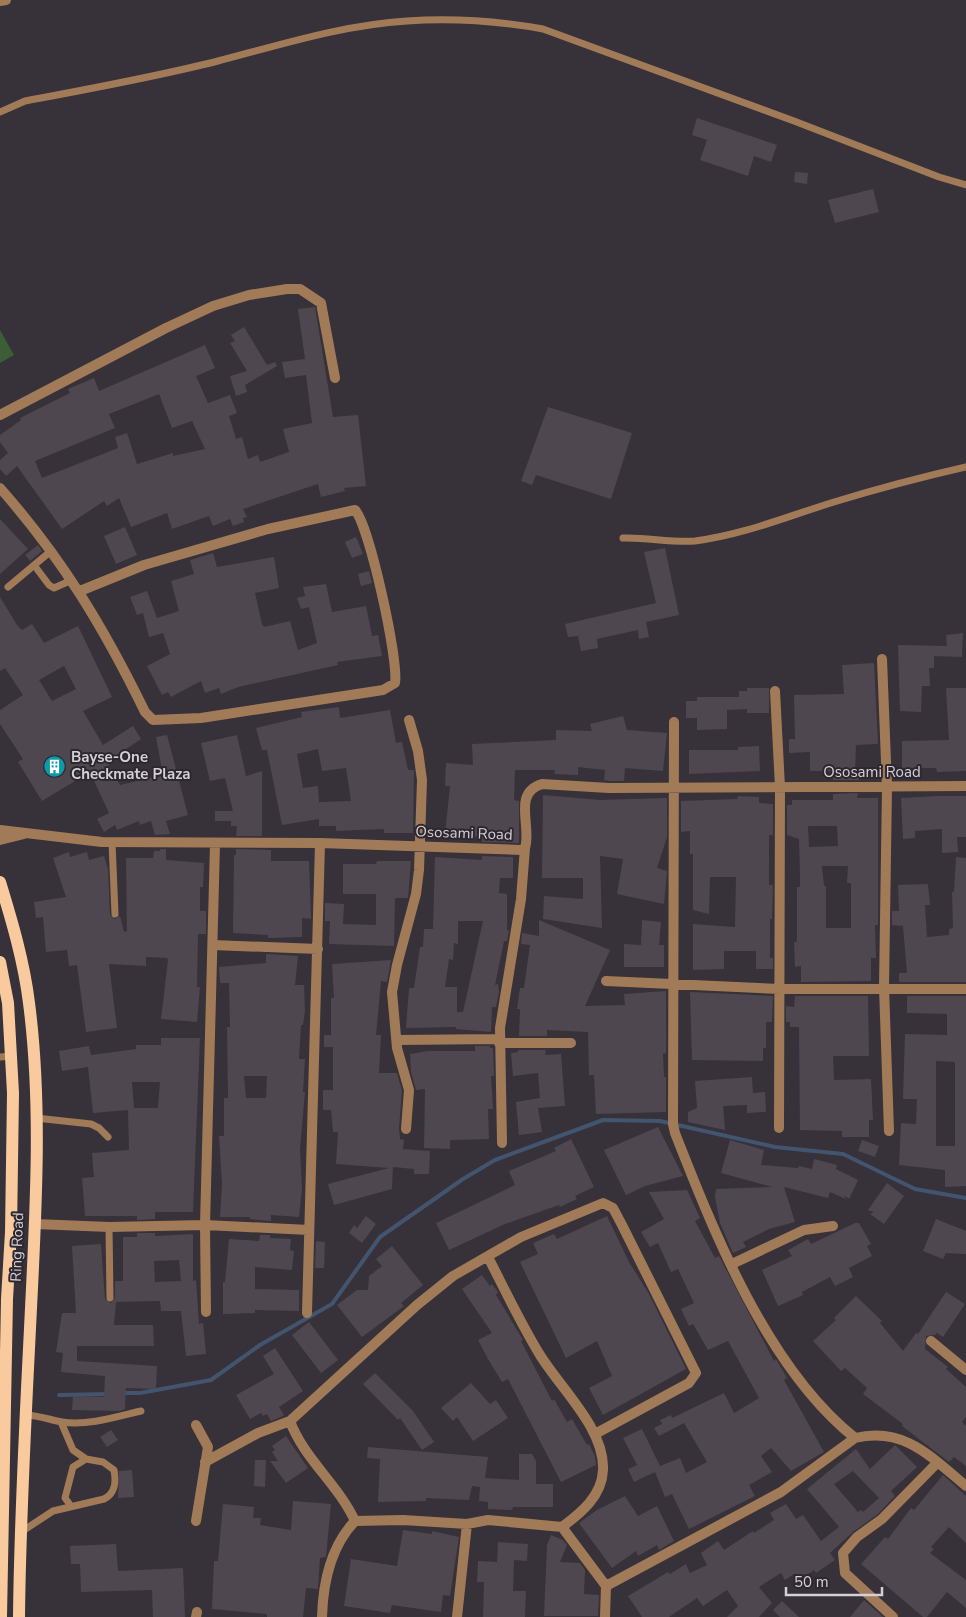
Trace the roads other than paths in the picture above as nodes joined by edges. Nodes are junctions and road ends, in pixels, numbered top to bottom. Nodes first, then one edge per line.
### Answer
1 (6, 0) edge
2 (0, 1) edge
3 (0, 112) edge
4 (966, 185) edge
5 (335, 378) dead end
6 (0, 415) edge
7 (966, 467) edge
8 (0, 488) edge
9 (623, 538) dead end
10 (51, 552) junction
11 (34, 565) junction
12 (72, 580) junction
13 (8, 587) dead end
14 (80, 591) junction
15 (882, 659) dead end
16 (775, 691) dead end
17 (409, 720) dead end
18 (674, 722) dead end
19 (966, 786) edge
20 (673, 787) junction
21 (780, 787) junction
22 (887, 787) junction
23 (0, 830) edge
24 (25, 834) junction
25 (0, 840) edge
26 (112, 842) junction
27 (320, 843) junction
28 (215, 844) junction
29 (420, 846) junction
30 (524, 848) junction
31 (0, 882) edge
32 (115, 914) dead end
33 (214, 945) junction
34 (318, 949) junction
35 (0, 962) edge
36 (606, 981) dead end
37 (672, 983) junction
38 (884, 987) junction
39 (780, 989) junction
40 (966, 989) edge
41 (397, 1040) junction
42 (499, 1041) junction
43 (571, 1043) dead end
44 (6, 1056) edge
45 (36, 1118) junction
46 (780, 1128) dead end
47 (406, 1129) dead end
48 (889, 1131) dead end
49 (108, 1137) dead end
50 (502, 1142) dead end
51 (35, 1224) junction
52 (205, 1225) junction
53 (833, 1226) dead end
54 (109, 1227) junction
55 (309, 1230) junction
56 (488, 1257) junction
57 (732, 1264) junction
58 (110, 1298) dead end
59 (206, 1312) dead end
60 (307, 1313) dead end
61 (931, 1341) dead end
62 (966, 1370) edge
63 (141, 1411) dead end
64 (3, 1412) edge
65 (27, 1415) junction
66 (290, 1420) junction
67 (61, 1422) junction
68 (196, 1425) dead end
69 (595, 1434) junction
70 (855, 1438) junction
71 (86, 1459) junction
72 (205, 1462) junction
73 (937, 1462) junction
74 (966, 1486) edge
75 (71, 1506) junction
76 (196, 1521) dead end
77 (355, 1521) junction
78 (466, 1524) junction
79 (562, 1528) junction
80 (21, 1532) junction
81 (606, 1586) junction
82 (1, 1598) edge
83 (1, 1617) edge
84 (19, 1617) edge
85 (322, 1617) edge
86 (457, 1617) edge
87 (605, 1617) edge
88 (894, 1617) edge

1 - 2 street
3 - 4 lane
5 - 6 street
7 - 9 lane
8 - 10 street
10 - 11 lane
10 - 12 street
11 - 12 lane
11 - 13 lane
12 - 14 street
14 - 14 street
15 - 22 street
16 - 21 street
17 - 29 street
18 - 20 street
19 - 22 street, Ososami Road
20 - 21 street, Ososami Road
20 - 30 street, Ososami Road
20 - 37 street
21 - 22 street, Ososami Road
21 - 39 street
22 - 38 street
23 - 24 street
24 - 25 street
24 - 26 street, Ososami Road
26 - 28 street, Ososami Road
26 - 32 lane
27 - 28 street, Ososami Road
27 - 29 street, Ososami Road
27 - 34 street
28 - 33 street
29 - 30 street, Ososami Road
29 - 41 street
30 - 42 street
31 - 45 main road, Ring Road
33 - 34 street
33 - 52 street
34 - 55 street
35 - 44 main road, Ring Road
36 - 37 street
37 - 39 street
37 - 57 street
38 - 39 street
38 - 40 street
38 - 48 street
39 - 46 street
41 - 42 street
41 - 47 street
42 - 43 street
42 - 50 street
44 - 64 main road, Ring Road
45 - 49 lane
45 - 51 main road, Ring Road
51 - 54 street
51 - 65 main road, Ring Road
52 - 54 street
52 - 55 street
52 - 59 street
53 - 57 street
54 - 58 lane
55 - 60 street
56 - 66 street
56 - 69 street
56 - 69 street
57 - 70 street
61 - 62 street
63 - 67 lane
64 - 82 main road, Ring Road
65 - 67 lane
65 - 80 main road, Ring Road
66 - 72 street
66 - 77 street
67 - 71 lane
68 - 72 street
69 - 79 street
70 - 73 street
70 - 81 street
71 - 75 lane
71 - 75 lane
72 - 76 street
73 - 74 street
73 - 88 street
75 - 80 lane
77 - 78 street
77 - 85 street
78 - 79 street
78 - 86 street
79 - 81 street
80 - 84 main road, Ring Road
81 - 87 street
82 - 83 main road, Ring Road

